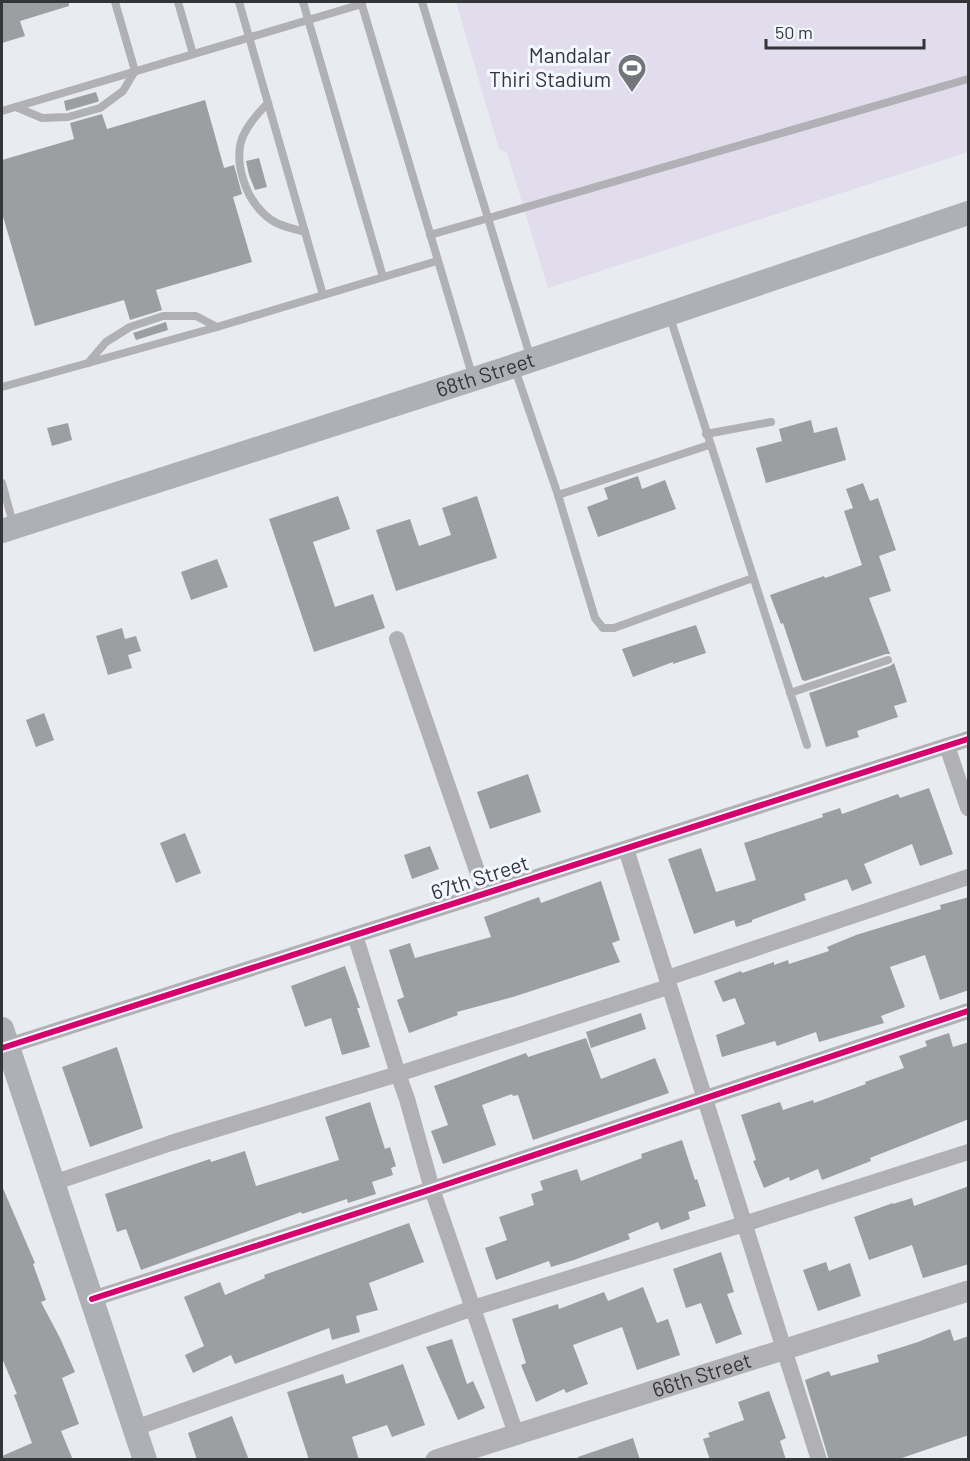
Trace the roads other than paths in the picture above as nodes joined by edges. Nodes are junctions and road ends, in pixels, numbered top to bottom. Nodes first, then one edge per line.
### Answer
1 (115, 2) edge
2 (178, 2) edge
3 (239, 2) edge
4 (303, 2) edge
5 (422, 2) edge
6 (361, 3) edge
7 (309, 20) junction
8 (250, 38) junction
9 (193, 54) junction
10 (135, 71) junction
11 (969, 79) edge
12 (268, 103) junction
13 (16, 107) junction
14 (2, 111) edge
15 (969, 213) edge
16 (487, 218) junction
17 (305, 232) junction
18 (430, 235) junction
19 (437, 261) junction
20 (383, 277) junction
21 (323, 295) junction
22 (668, 313) junction
23 (217, 327) junction
24 (88, 363) junction
25 (523, 363) junction
26 (473, 379) junction
27 (2, 387) edge
28 (771, 422) dead end
29 (706, 434) junction
30 (709, 445) junction
31 (2, 483) edge
32 (558, 495) junction
33 (8, 529) edge
34 (753, 578) junction
35 (397, 639) dead end
36 (888, 660) dead end
37 (790, 693) junction
38 (969, 739) edge
39 (807, 745) dead end
40 (947, 746) junction
41 (969, 808) edge
42 (626, 849) junction
43 (969, 877) edge
44 (485, 894) junction
45 (355, 935) junction
46 (668, 982) junction
47 (969, 1011) edge
48 (3, 1041) edge
49 (398, 1074) junction
50 (705, 1099) junction
51 (969, 1152) edge
52 (53, 1183) junction
53 (432, 1189) junction
54 (744, 1224) junction
55 (969, 1291) edge
56 (92, 1299) junction
57 (473, 1308) junction
58 (785, 1350) junction
59 (135, 1428) junction
60 (516, 1434) junction
61 (145, 1460) edge
62 (436, 1460) edge
63 (819, 1460) edge

1 - 10 lane
2 - 9 lane
3 - 8 lane
4 - 7 lane
5 - 16 lane
6 - 7 lane
6 - 18 lane
7 - 8 lane
7 - 20 lane
8 - 9 lane
8 - 12 lane
9 - 10 lane
10 - 13 lane
10 - 13 lane
11 - 16 lane
12 - 17 lane
12 - 17 lane
13 - 14 lane
15 - 22 main road, 68th Street
16 - 18 lane
16 - 25 lane
17 - 21 lane
18 - 19 lane
19 - 20 lane
19 - 26 lane
20 - 21 lane
21 - 23 lane
22 - 25 main road, 68th Street
22 - 29 lane
23 - 24 lane
23 - 24 lane
24 - 27 lane
25 - 26 main road, 68th Street
25 - 32 lane
26 - 33 main road, 68th Street
28 - 29 lane
29 - 30 lane
30 - 32 lane
30 - 34 lane
31 - 33 lane
32 - 34 lane
34 - 37 lane
35 - 44 street
36 - 37 lane
37 - 39 lane
38 - 40 street, 67th Street
40 - 41 street
40 - 42 street, 67th Street
42 - 44 street, 67th Street
42 - 46 street
43 - 46 street
44 - 45 street, 67th Street
45 - 48 street, 67th Street
45 - 49 street
46 - 49 street
46 - 50 street
47 - 50 street
48 - 52 main road
49 - 52 street
49 - 53 street
50 - 53 street
50 - 54 street
51 - 54 street
52 - 56 main road
53 - 56 street
53 - 57 street
54 - 57 street
54 - 58 street
55 - 58 street, 66th Street
56 - 59 main road
57 - 59 street
57 - 60 street
58 - 60 street, 66th Street
58 - 63 street
59 - 61 main road
60 - 62 street, 66th Street

